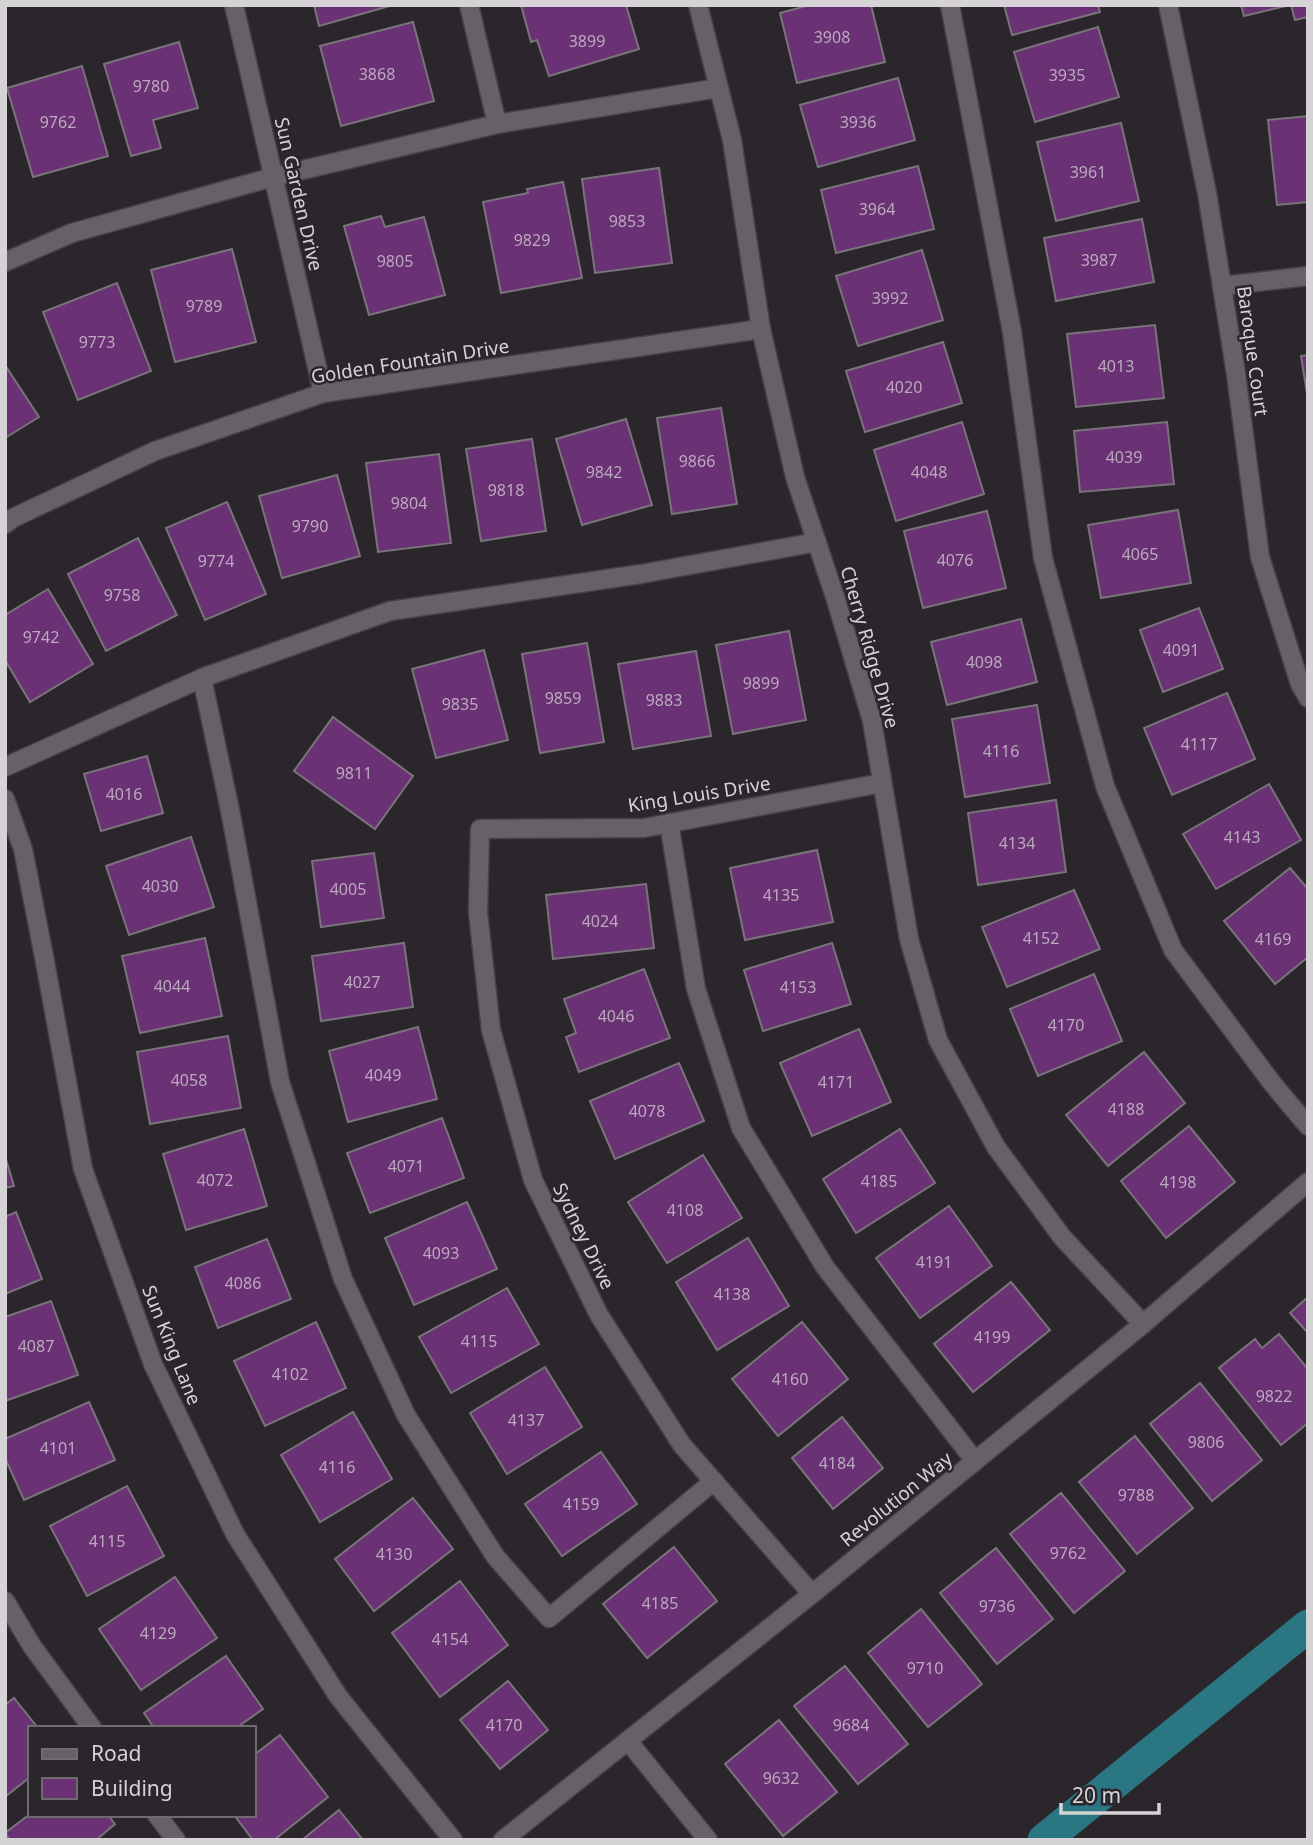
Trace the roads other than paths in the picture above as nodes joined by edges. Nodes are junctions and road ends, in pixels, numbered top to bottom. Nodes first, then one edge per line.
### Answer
1 (234, 5) edge
2 (469, 5) edge
3 (698, 5) edge
4 (950, 5) edge
5 (1168, 5) edge
6 (719, 88) junction
7 (497, 124) junction
8 (273, 177) junction
9 (5, 262) edge
10 (1308, 276) edge
11 (1222, 286) junction
12 (761, 330) junction
13 (323, 393) junction
14 (5, 524) edge
15 (817, 542) junction
16 (202, 678) junction
17 (1308, 698) edge
18 (5, 767) edge
19 (881, 783) junction
20 (5, 799) edge
21 (669, 823) junction
22 (480, 829) joint
23 (1308, 1126) edge
24 (1308, 1182) edge
25 (1143, 1324) junction
26 (975, 1461) junction
27 (714, 1481) junction
28 (812, 1594) junction
29 (5, 1601) edge
30 (91, 1726) edge
31 (628, 1741) junction
32 (159, 1817) edge
33 (176, 1840) edge
34 (453, 1840) edge
35 (503, 1840) edge
36 (708, 1840) edge

1 - 8 street, Sun Garden Drive
2 - 7 street
3 - 6 street, Cherry Ridge Drive
4 - 23 street
5 - 11 street, Baroque Court
6 - 7 street
6 - 12 street, Cherry Ridge Drive
7 - 8 street
8 - 9 street
8 - 13 street, Sun Garden Drive
10 - 11 street
11 - 17 street, Baroque Court
12 - 13 street, Golden Fountain Drive
12 - 15 street, Cherry Ridge Drive
13 - 14 street, Golden Fountain Drive
15 - 16 street
15 - 19 street, Cherry Ridge Drive
16 - 18 street
16 - 27 street
19 - 21 street, King Louis Drive
19 - 25 street, Cherry Ridge Drive
20 - 34 street, Sun King Lane
21 - 22 street, King Louis Drive
21 - 26 street
22 - 27 street, Sydney Drive
24 - 25 street, Revolution Way
25 - 26 street, Revolution Way
26 - 28 street, Revolution Way
27 - 28 street, Sydney Drive
28 - 31 street, Revolution Way
29 - 30 street
31 - 35 street, Revolution Way
31 - 36 street
32 - 33 street

